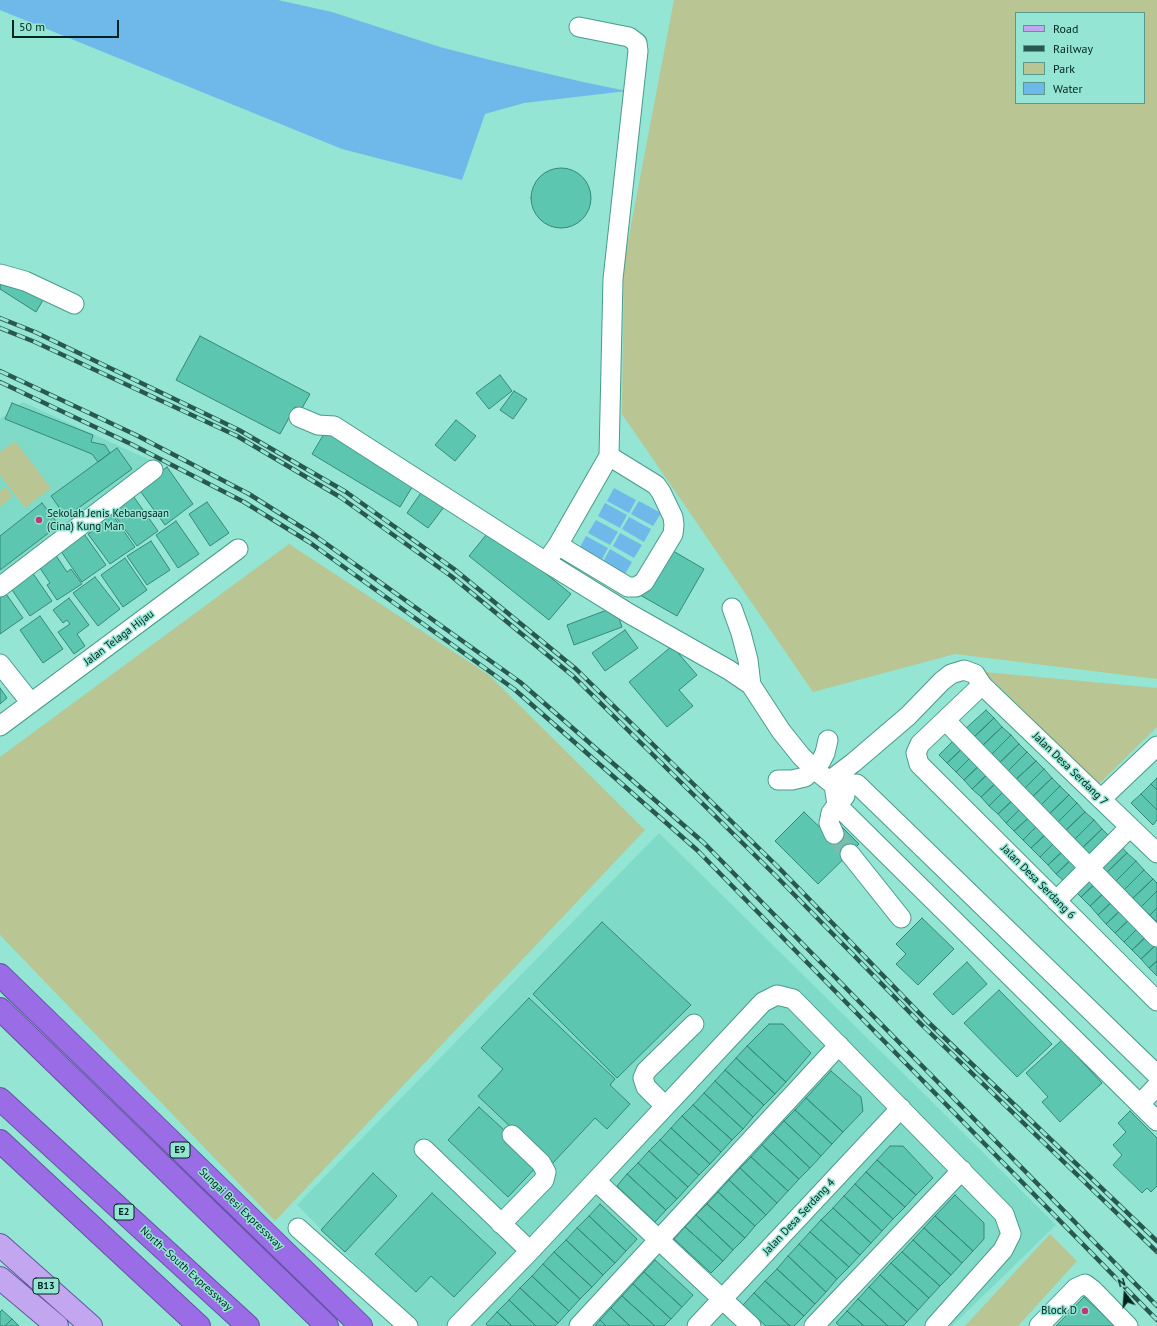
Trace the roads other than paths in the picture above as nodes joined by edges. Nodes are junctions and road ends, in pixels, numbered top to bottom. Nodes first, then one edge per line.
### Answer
1 (579, 27) dead end
2 (0, 274) edge
3 (74, 304) dead end
4 (299, 417) dead end
5 (609, 456) junction
6 (153, 470) dead end
7 (558, 545) junction
8 (238, 549) dead end
9 (546, 562) junction
10 (0, 587) edge
11 (732, 608) dead end
12 (0, 664) edge
13 (751, 685) junction
14 (982, 685) junction
15 (31, 703) junction
16 (945, 720) junction
17 (0, 726) edge
18 (828, 740) dead end
19 (1157, 746) edge
20 (814, 769) junction
21 (778, 780) dead end
22 (832, 783) junction
23 (858, 784) junction
24 (1101, 799) junction
25 (837, 805) junction
26 (1130, 827) junction
27 (834, 834) tunnel mouth
28 (850, 854) tunnel mouth
29 (1157, 854) edge
30 (1089, 868) junction
31 (1056, 901) junction
32 (902, 918) dead end
33 (1157, 937) edge
34 (0, 975) edge
35 (1157, 1001) edge
36 (0, 1010) edge
37 (694, 1024) dead end
38 (839, 1045) junction
39 (1157, 1075) edge
40 (1157, 1086) edge
41 (0, 1099) edge
42 (1140, 1104) junction
43 (665, 1106) junction
44 (901, 1108) junction
45 (1157, 1121) edge
46 (512, 1135) dead end
47 (0, 1142) edge
48 (424, 1149) dead end
49 (962, 1170) junction
50 (596, 1181) junction
51 (502, 1224) junction
52 (298, 1228) dead end
53 (658, 1240) junction
54 (0, 1245) edge
55 (530, 1251) junction
56 (0, 1278) edge
57 (722, 1299) junction
58 (57, 1326) edge
59 (91, 1326) edge
60 (199, 1326) edge
61 (248, 1326) edge
62 (327, 1326) edge
63 (361, 1326) edge
64 (408, 1326) edge
65 (457, 1326) edge
66 (579, 1326) edge
67 (697, 1326) edge
68 (750, 1326) edge
69 (814, 1326) edge
70 (935, 1326) edge
71 (1039, 1326) edge
72 (1128, 1326) edge

1 - 5 street
2 - 3 street
4 - 9 street
5 - 7 street
5 - 7 street
6 - 10 street
7 - 9 street
8 - 15 street, Jalan Telaga Hijau
9 - 13 street
11 - 13 street
12 - 15 street
13 - 20 street
14 - 16 street
14 - 22 street, Jalan Desa Serdang 7
14 - 24 street, Jalan Desa Serdang 7
15 - 17 street, Jalan Telaga Hijau
16 - 30 street
16 - 31 street, Jalan Desa Serdang 6
18 - 20 street
19 - 24 street
20 - 21 street
20 - 22 street
22 - 23 street
22 - 25 street
23 - 25 street
23 - 39 street
24 - 26 street, Jalan Desa Serdang 7
25 - 27 street
25 - 42 street
26 - 29 street, Jalan Desa Serdang 7
26 - 30 street
28 - 32 street
30 - 31 street
30 - 33 street
31 - 35 street, Jalan Desa Serdang 6
34 - 63 highway, Sungai Besi Expressway / E9
36 - 62 highway, E9
37 - 43 street
38 - 43 street
38 - 44 street
38 - 53 street
40 - 42 street
41 - 61 highway, North–South Expressway / E2
42 - 45 street
43 - 50 street
44 - 49 street
44 - 57 street, Jalan Desa Serdang 4
46 - 51 street
47 - 60 highway
48 - 51 street
49 - 69 street
49 - 70 street
50 - 53 street
50 - 55 street
51 - 55 street
52 - 64 street
53 - 57 street
53 - 66 street
54 - 59 main road, B13
55 - 65 street
56 - 58 main road, B13
57 - 67 street, Jalan Desa Serdang 4
57 - 68 street
71 - 72 street

